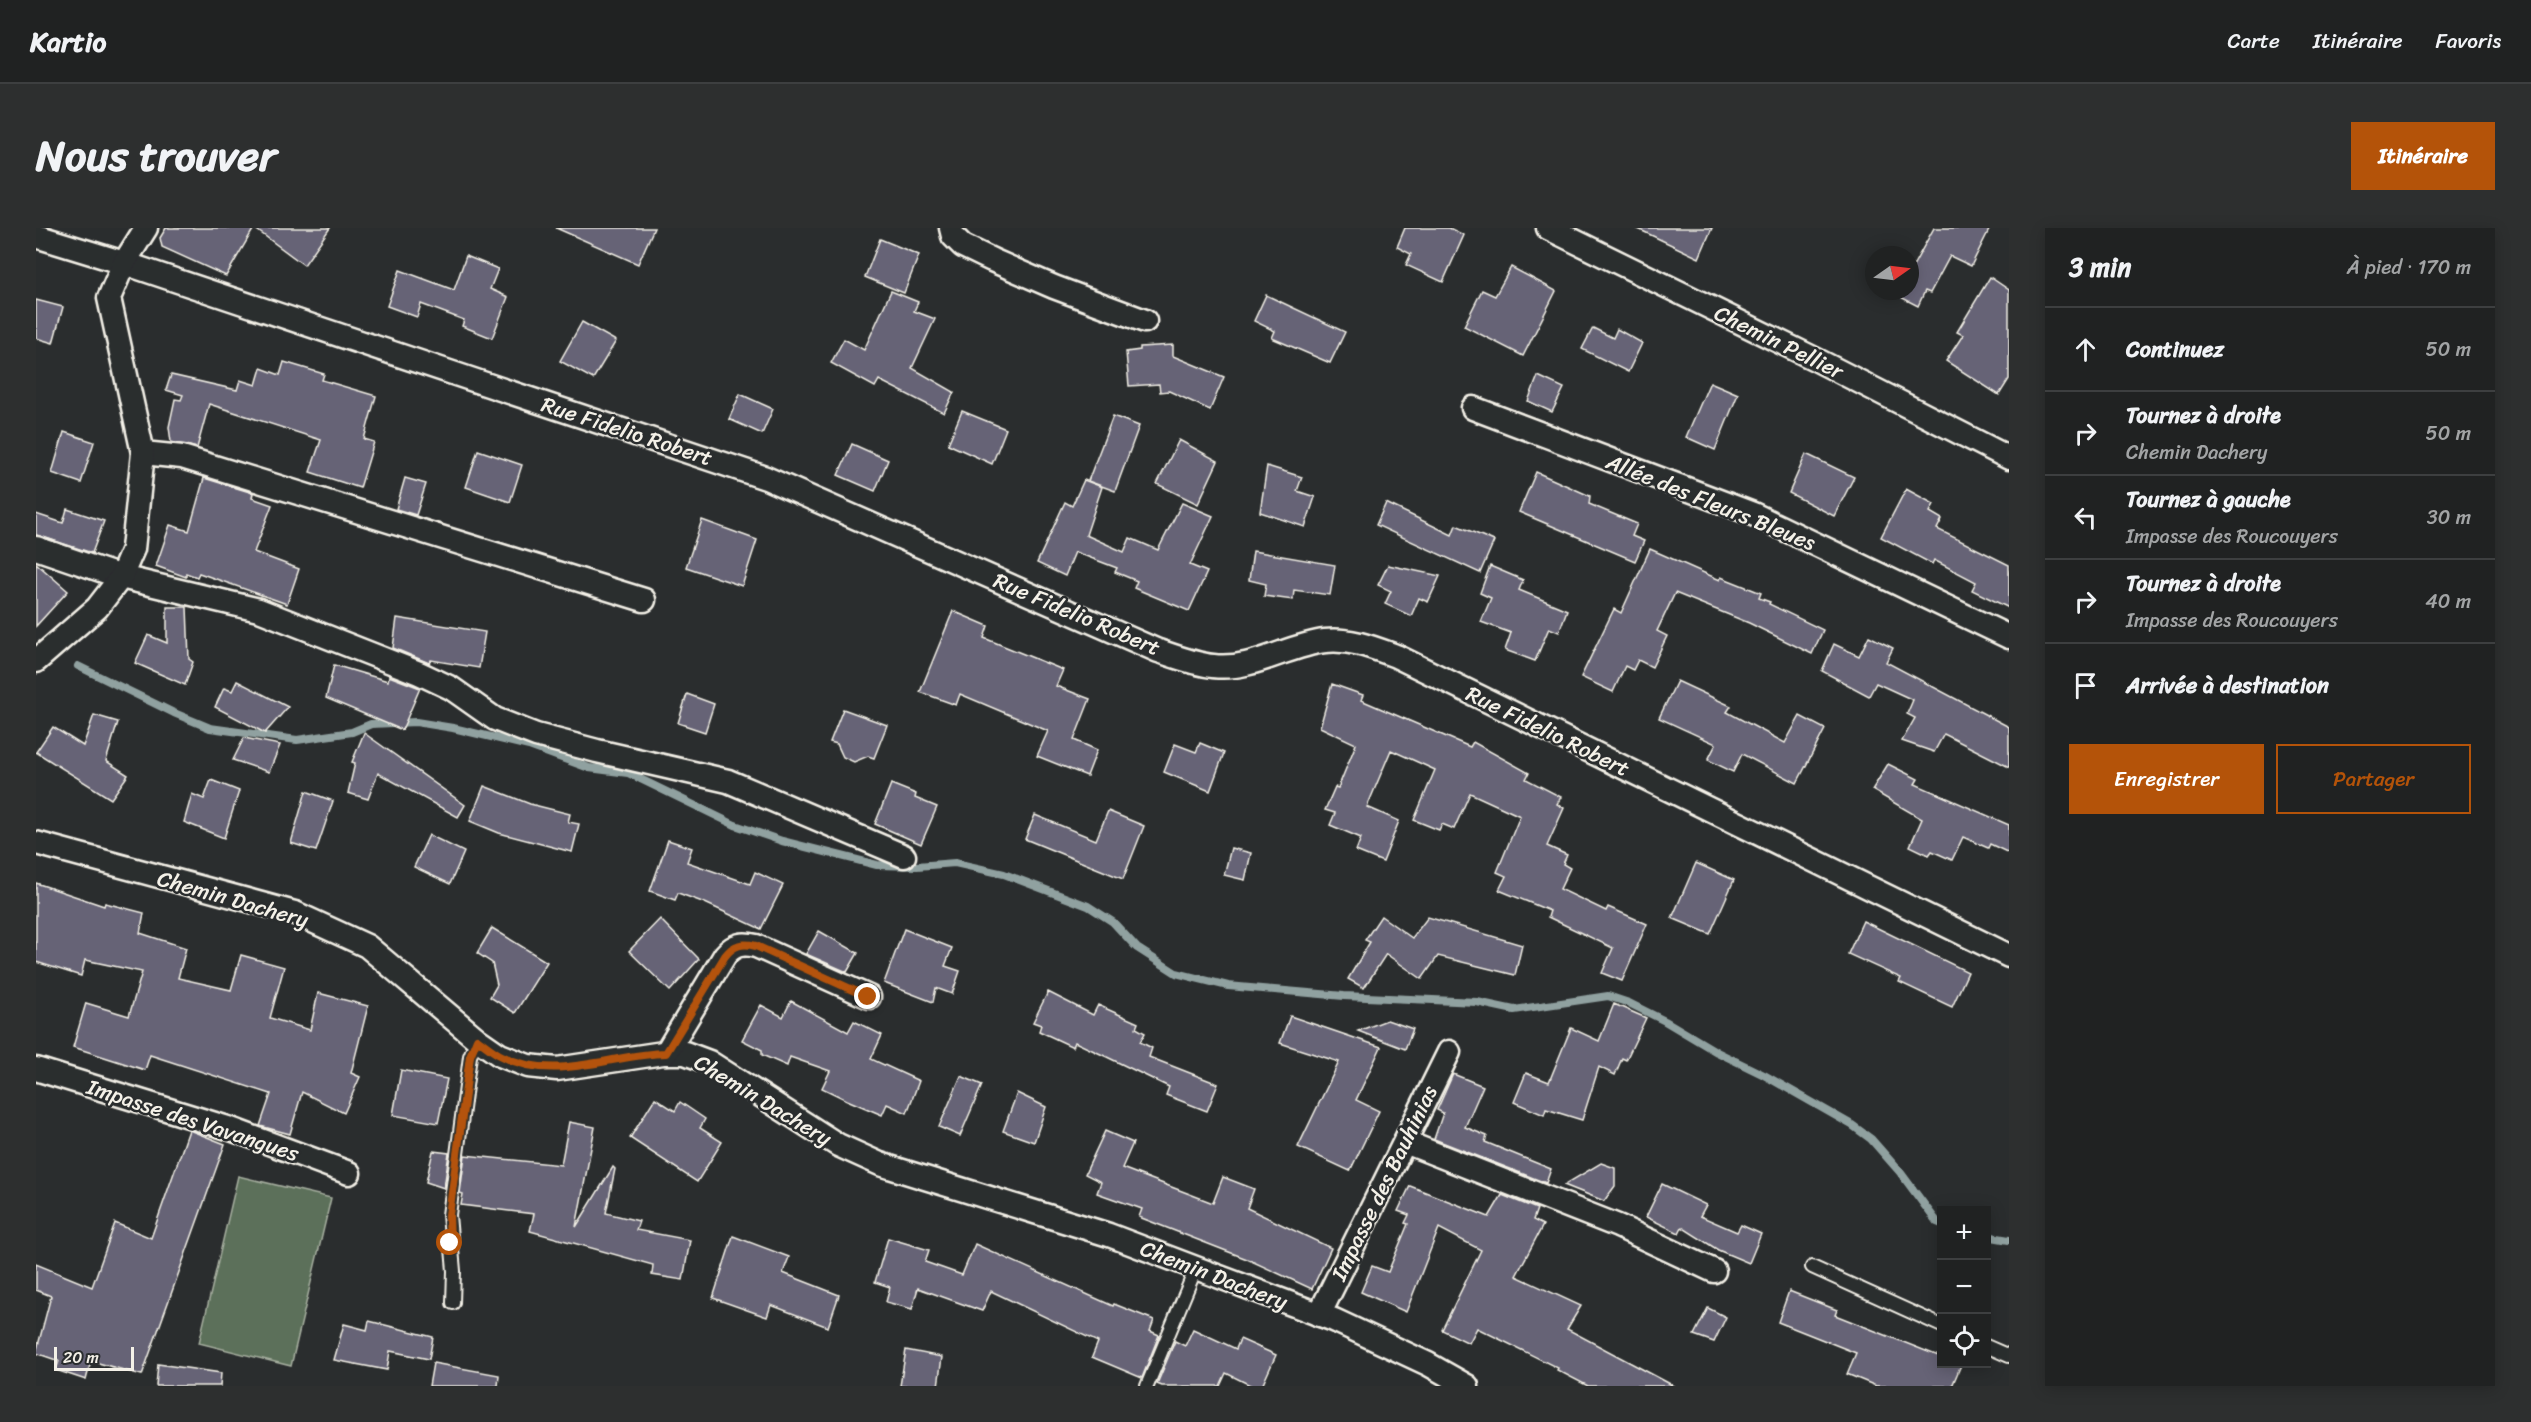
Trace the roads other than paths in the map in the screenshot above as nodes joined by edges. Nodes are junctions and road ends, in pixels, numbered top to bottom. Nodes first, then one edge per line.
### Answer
1 (146, 228) edge
2 (951, 228) edge
3 (1548, 228) edge
4 (36, 236) edge
5 (124, 263) junction
6 (1145, 321) dead end
7 (1473, 408) dead end
8 (143, 453) junction
9 (2009, 458) edge
10 (36, 548) edge
11 (121, 577) junction
12 (644, 600) dead end
13 (2009, 637) edge
14 (36, 662) edge
15 (36, 843) edge
16 (904, 856) dead end
17 (2009, 956) edge
18 (868, 997) dead end
19 (477, 1039) junction
20 (1449, 1052) dead end
21 (666, 1053) junction
22 (36, 1069) edge
23 (1404, 1142) junction
24 (349, 1173) dead end
25 (1812, 1267) dead end
26 (1196, 1268) junction
27 (1714, 1271) dead end
28 (453, 1303) dead end
29 (1319, 1315) junction
30 (1937, 1324) edge
31 (1991, 1348) edge
32 (2009, 1356) edge
33 (1147, 1386) edge
34 (1467, 1386) edge

1 - 5 street
2 - 6 street
3 - 9 street, Chemin Pellier
4 - 5 street, Rue Fidelio Robert
5 - 8 street
5 - 17 street, Rue Fidelio Robert
7 - 13 street, Allée des Fleurs Bleues
8 - 11 street
8 - 12 street
10 - 11 street
11 - 14 street
11 - 16 street
15 - 19 street, Chemin Dachery
18 - 21 street
19 - 21 street, Chemin Dachery
19 - 28 lane
20 - 23 street, Impasse des Bauhinias
21 - 26 street, Chemin Dachery
22 - 24 street, Impasse des Vavangues
23 - 27 street
23 - 29 street, Impasse des Bauhinias
25 - 30 lane
26 - 29 street, Chemin Dachery
26 - 33 lane
29 - 34 street, Chemin Dachery
31 - 32 lane

